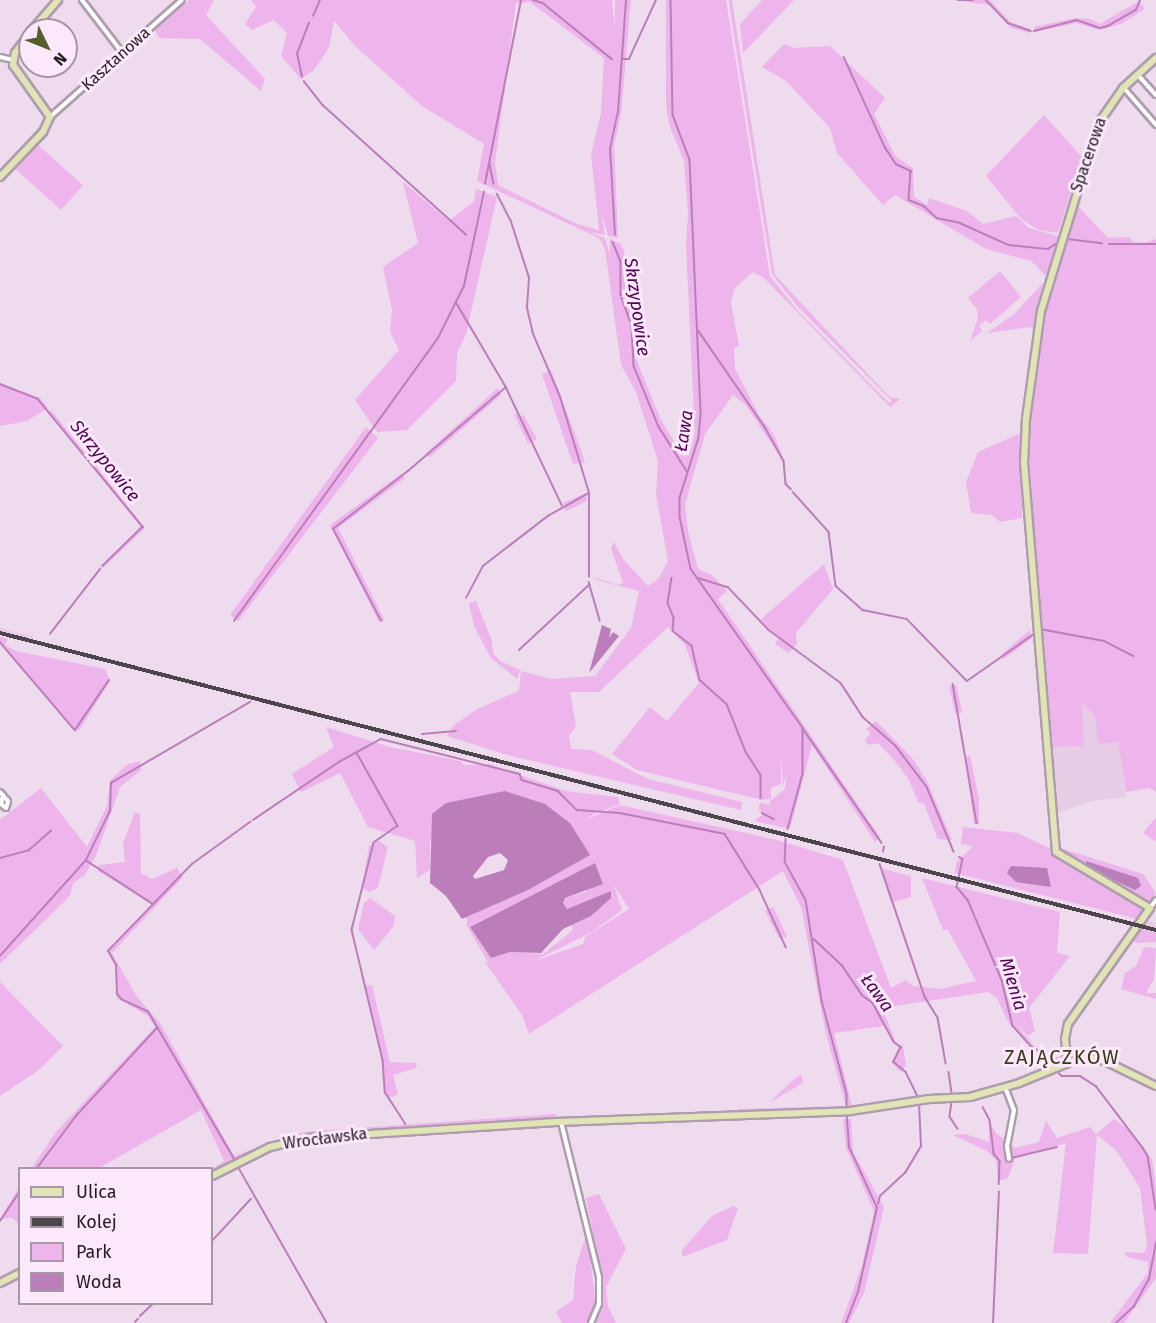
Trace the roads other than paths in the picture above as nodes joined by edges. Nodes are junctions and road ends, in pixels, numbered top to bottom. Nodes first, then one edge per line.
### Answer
1 (58, 0) edge
2 (82, 0) edge
3 (182, 0) edge
4 (42, 18) edge
5 (121, 51) junction
6 (18, 52) edge
7 (0, 57) edge
8 (1156, 58) edge
9 (13, 60) junction
10 (1137, 73) junction
11 (1123, 87) junction
12 (1156, 95) edge
13 (50, 117) junction
14 (1156, 125) edge
15 (0, 177) edge
16 (1156, 900) edge
17 (1150, 908) junction
18 (1068, 1061) junction
19 (1156, 1086) edge
20 (1005, 1088) junction
21 (561, 1122) junction
22 (1009, 1159) dead end
23 (213, 1176) edge
24 (18, 1274) edge
25 (0, 1283) edge
26 (591, 1323) edge

1 - 4 street
2 - 5 street
3 - 5 street, Kasztanowa
5 - 13 street, Kasztanowa
6 - 9 street
7 - 9 street
8 - 10 street, Spacerowa
9 - 13 street
10 - 11 street, Spacerowa
10 - 12 street
11 - 14 street
11 - 17 street, Spacerowa
13 - 15 street
16 - 17 street
17 - 18 street
18 - 19 street
18 - 20 street, Wrocławska
20 - 21 street, Wrocławska
20 - 22 street
21 - 23 street, Wrocławska
21 - 26 street
24 - 25 street

